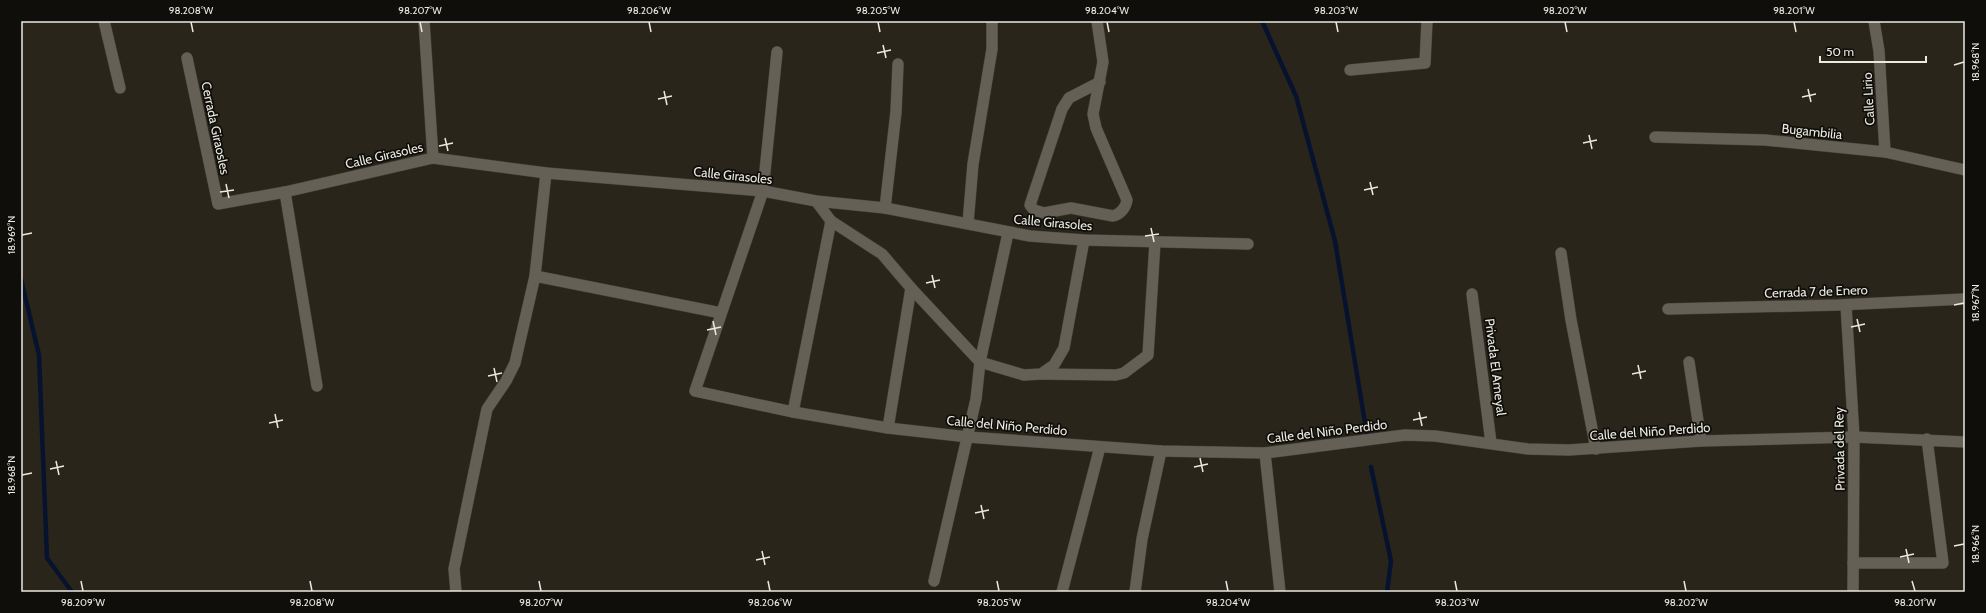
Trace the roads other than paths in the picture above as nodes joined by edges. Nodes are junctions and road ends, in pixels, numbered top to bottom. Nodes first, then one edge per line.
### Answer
1 (104, 21) edge
2 (424, 21) edge
3 (992, 21) edge
4 (1097, 21) edge
5 (1427, 21) edge
6 (1874, 21) edge
7 (777, 52) dead end
8 (187, 58) dead end
9 (898, 64) dead end
10 (1350, 70) dead end
11 (1100, 82) junction
12 (120, 88) dead end
13 (1655, 137) dead end
14 (1885, 152) junction
15 (433, 158) junction
16 (1965, 170) edge
17 (546, 173) junction
18 (763, 191) junction
19 (285, 192) junction
20 (816, 201) junction
21 (218, 204) joint
22 (885, 208) junction
23 (830, 221) junction
24 (968, 223) junction
25 (1008, 233) junction
26 (1084, 240) junction
27 (1155, 242) junction
28 (1248, 244) dead end
29 (1561, 253) dead end
30 (535, 276) junction
31 (911, 288) junction
32 (1472, 294) dead end
33 (1965, 300) edge
34 (1846, 305) junction
35 (1668, 309) dead end
36 (721, 313) junction
37 (980, 362) junction
38 (1689, 362) dead end
39 (1041, 374) junction
40 (317, 386) dead end
41 (793, 412) junction
42 (888, 428) junction
43 (968, 437) junction
44 (1854, 437) junction
45 (1927, 439) junction
46 (1701, 441) junction
47 (1965, 442) edge
48 (1491, 443) junction
49 (1100, 447) junction
50 (1596, 449) junction
51 (1161, 451) junction
52 (1266, 454) junction
53 (1853, 563) junction
54 (934, 581) dead end
55 (456, 592) edge
56 (1062, 592) edge
57 (1135, 592) edge
58 (1280, 592) edge
59 (1853, 592) edge

1 - 12 street
2 - 15 street
3 - 24 street
4 - 11 street
5 - 10 street
6 - 14 street, Calle Lirio
7 - 18 street
8 - 21 street, Cerrada Giraosles
9 - 22 street
11 - 11 street
13 - 14 street, Bugambilia
14 - 16 street, Bugambilia
15 - 17 street, Calle Girasoles
15 - 19 street, Calle Girasoles
17 - 18 street, Calle Girasoles
17 - 30 street
18 - 20 street, Calle Girasoles
18 - 36 street
19 - 21 street, Calle Girasoles
19 - 40 street
20 - 22 street, Calle Girasoles
20 - 23 street
22 - 24 street, Calle Girasoles
23 - 31 street
23 - 41 street
24 - 25 street, Calle Girasoles
25 - 26 street, Calle Girasoles
25 - 37 street
26 - 27 street, Calle Girasoles
26 - 39 street
27 - 28 street, Calle Girasoles
27 - 39 street
29 - 50 street
30 - 36 street
30 - 55 street
31 - 37 street
31 - 42 street
32 - 48 street, Privada El Ameyal
33 - 34 street, Cerrada 7 de Enero
34 - 35 street, Cerrada 7 de Enero
34 - 44 street, Privada del Rey
36 - 41 street, Calle del Niño Perdido
37 - 39 street
37 - 43 street
38 - 46 street
41 - 42 street, Calle del Niño Perdido
42 - 43 street, Calle del Niño Perdido
43 - 49 street, Calle del Niño Perdido
43 - 54 street
44 - 45 street, Calle del Niño Perdido
44 - 46 street, Calle del Niño Perdido
44 - 53 street, Privada del Rey
45 - 47 street, Calle del Niño Perdido
45 - 53 street
46 - 50 street, Calle del Niño Perdido
48 - 50 street, Calle del Niño Perdido
48 - 52 street, Calle del Niño Perdido
49 - 51 street, Calle del Niño Perdido
49 - 56 street
51 - 52 street, Calle del Niño Perdido
51 - 57 street
52 - 58 street
53 - 59 street, Privada del Rey

